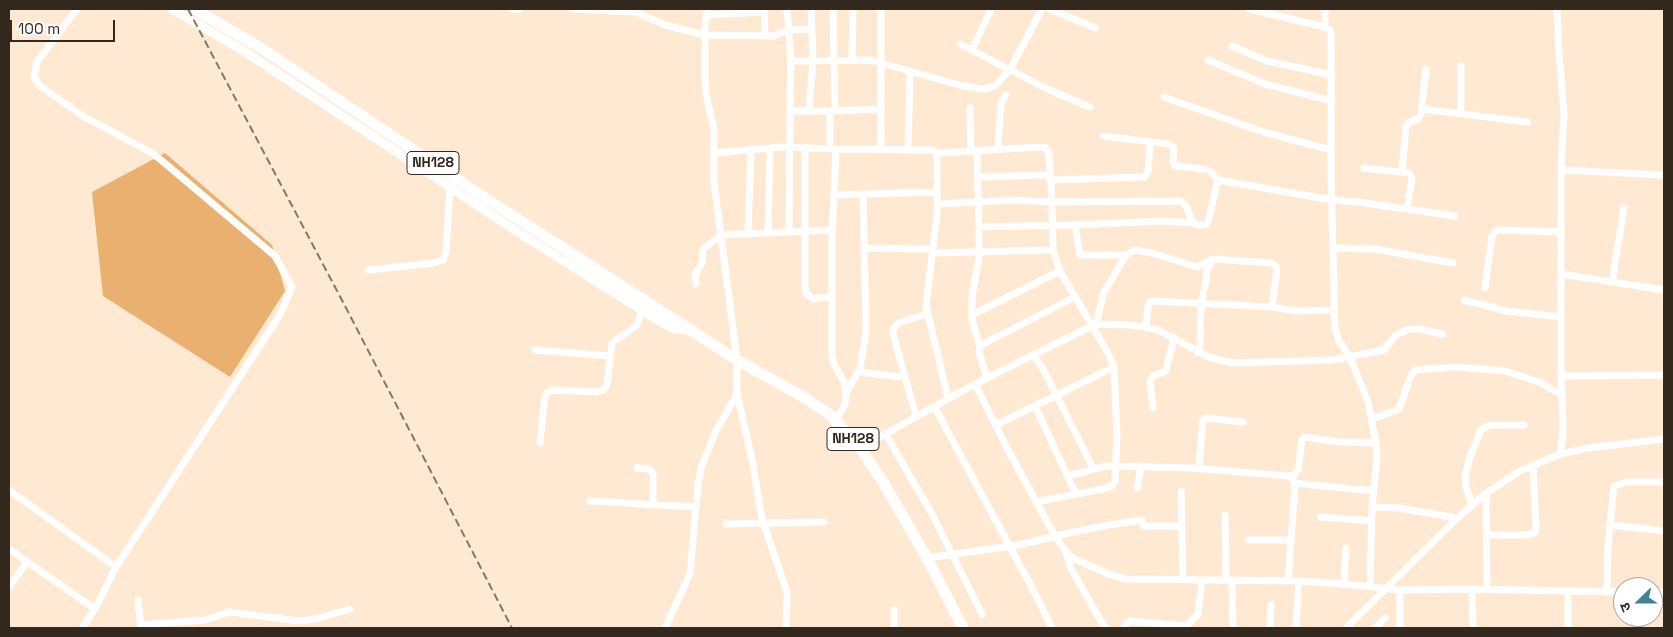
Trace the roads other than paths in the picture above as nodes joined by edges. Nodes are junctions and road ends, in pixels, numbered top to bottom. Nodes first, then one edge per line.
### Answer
1 (76, 9) edge
2 (172, 9) edge
3 (195, 9) edge
4 (512, 9) edge
5 (519, 9) edge
6 (572, 9) edge
7 (787, 9) edge
8 (811, 9) edge
9 (833, 9) edge
10 (853, 9) edge
11 (881, 9) edge
12 (991, 9) edge
13 (1042, 9) edge
14 (1050, 9) edge
15 (1249, 9) edge
16 (1324, 9) edge
17 (1557, 9) edge
18 (628, 10) edge
19 (764, 10) edge
20 (706, 12) edge
21 (202, 27) junction
22 (1325, 27) junction
23 (1095, 28) dead end
24 (812, 29) junction
25 (788, 30) junction
26 (704, 36) junction
27 (764, 36) junction
28 (960, 44) dead end
29 (1232, 46) dead end
30 (972, 50) junction
31 (812, 60) junction
32 (832, 60) junction
33 (852, 60) junction
34 (1208, 60) dead end
35 (791, 61) junction
36 (881, 64) junction
37 (1461, 66) dead end
38 (1426, 69) dead end
39 (1009, 70) junction
40 (910, 72) junction
41 (1332, 75) junction
42 (1006, 95) dead end
43 (1164, 97) dead end
44 (1332, 101) junction
45 (1090, 107) dead end
46 (970, 108) dead end
47 (881, 109) junction
48 (1422, 109) junction
49 (790, 111) junction
50 (809, 111) junction
51 (832, 111) junction
52 (1461, 114) junction
53 (1527, 122) dead end
54 (1102, 136) dead end
55 (1150, 143) junction
56 (789, 147) junction
57 (770, 148) junction
58 (805, 148) junction
59 (833, 149) junction
60 (998, 149) junction
61 (751, 150) junction
62 (881, 150) junction
63 (908, 150) junction
64 (974, 150) junction
65 (1332, 150) junction
66 (714, 153) junction
67 (937, 153) junction
68 (1364, 168) dead end
69 (1561, 170) junction
70 (1402, 172) junction
71 (1664, 175) edge
72 (978, 177) junction
73 (1050, 177) junction
74 (1218, 180) junction
75 (450, 188) junction
76 (937, 192) junction
77 (863, 194) junction
78 (834, 195) junction
79 (1332, 200) junction
80 (978, 202) junction
81 (1052, 202) junction
82 (937, 204) junction
83 (1624, 208) dead end
84 (1407, 209) junction
85 (1455, 216) dead end
86 (1194, 223) junction
87 (1075, 225) junction
88 (979, 226) junction
89 (1052, 226) junction
90 (832, 230) junction
91 (789, 232) junction
92 (805, 232) junction
93 (1561, 232) junction
94 (768, 233) junction
95 (721, 234) junction
96 (748, 234) junction
97 (865, 248) junction
98 (1334, 248) junction
99 (1053, 250) junction
100 (932, 251) junction
101 (979, 252) junction
102 (1126, 255) junction
103 (1213, 259) junction
104 (1453, 263) dead end
105 (1197, 268) junction
106 (368, 270) dead end
107 (1060, 271) junction
108 (1206, 272) junction
109 (1560, 274) junction
110 (1612, 282) junction
111 (696, 284) dead end
112 (1485, 288) dead end
113 (1664, 290) edge
114 (833, 296) junction
115 (1075, 297) junction
116 (1464, 300) dead end
117 (1201, 304) junction
118 (1272, 307) junction
119 (642, 310) junction
120 (1335, 310) junction
121 (927, 314) junction
122 (972, 316) junction
123 (1561, 317) junction
124 (1093, 325) junction
125 (1146, 327) junction
126 (690, 330) junction
127 (1442, 334) dead end
128 (1174, 337) junction
129 (980, 347) junction
130 (535, 350) dead end
131 (1198, 353) junction
132 (1033, 355) junction
133 (610, 356) junction
134 (1350, 357) junction
135 (736, 360) junction
136 (1114, 366) junction
137 (858, 372) junction
138 (1664, 375) edge
139 (1560, 376) junction
140 (904, 377) junction
141 (986, 379) junction
142 (976, 384) junction
143 (846, 393) junction
144 (737, 394) junction
145 (1562, 395) junction
146 (1056, 396) junction
147 (948, 398) junction
148 (934, 406) junction
149 (1035, 406) junction
150 (1153, 408) dead end
151 (916, 416) junction
152 (1372, 419) junction
153 (836, 420) junction
154 (1243, 422) dead end
155 (996, 425) junction
156 (1524, 425) dead end
157 (886, 433) junction
158 (1664, 439) edge
159 (540, 443) dead end
160 (1376, 443) junction
161 (860, 448) junction
162 (1560, 454) junction
163 (1532, 465) junction
164 (1116, 466) junction
165 (1139, 466) junction
166 (637, 468) dead end
167 (1094, 468) junction
168 (1199, 468) junction
169 (1067, 476) junction
170 (1292, 481) junction
171 (1664, 482) edge
172 (1138, 488) dead end
173 (9, 490) edge
174 (1181, 491) dead end
175 (1374, 491) junction
176 (1486, 493) junction
177 (1076, 494) junction
178 (590, 501) dead end
179 (1036, 502) junction
180 (653, 505) junction
181 (1472, 505) junction
182 (696, 507) junction
183 (1372, 507) junction
184 (1225, 515) dead end
185 (1321, 517) dead end
186 (1458, 518) junction
187 (1371, 521) junction
188 (824, 522) dead end
189 (726, 524) dead end
190 (764, 524) junction
191 (1610, 524) junction
192 (1182, 526) junction
193 (1664, 531) edge
194 (1487, 535) junction
195 (1055, 536) junction
196 (1248, 540) dead end
197 (1291, 540) junction
198 (1010, 546) junction
199 (9, 548) edge
200 (1346, 548) dead end
201 (1066, 552) junction
202 (953, 554) junction
203 (927, 558) junction
204 (28, 562) junction
205 (116, 567) junction
206 (1184, 578) junction
207 (1202, 580) junction
208 (1229, 580) junction
209 (1288, 581) junction
210 (1299, 581) junction
211 (1344, 584) junction
212 (9, 587) edge
213 (1370, 587) junction
214 (1385, 589) junction
215 (1472, 589) junction
216 (1488, 589) junction
217 (1400, 590) junction
218 (1568, 590) junction
219 (1607, 592) junction
220 (1613, 592) edge
221 (138, 600) dead end
222 (1271, 605) dead end
223 (95, 609) junction
224 (350, 610) dead end
225 (894, 610) dead end
226 (982, 614) dead end
227 (1385, 618) dead end
228 (141, 626) edge
229 (1186, 627) edge
230 (82, 628) edge
231 (665, 628) edge
232 (786, 628) edge
233 (894, 628) edge
234 (963, 628) edge
235 (1052, 628) edge
236 (1105, 628) edge
237 (1124, 628) edge
238 (1233, 628) edge
239 (1270, 628) edge
240 (1296, 628) edge
241 (1346, 628) edge
242 (1375, 628) edge
243 (1400, 628) edge
244 (1473, 628) edge
245 (1568, 628) edge

1 - 205 street
2 - 21 street
3 - 21 street
3 - 126 highway, NH128
4 - 5 street
6 - 18 street
7 - 25 street
8 - 24 street
9 - 32 street
10 - 33 street
11 - 36 street
12 - 30 street
13 - 39 street
14 - 23 street
15 - 22 street
16 - 22 street
17 - 69 street
18 - 26 street
19 - 20 street
19 - 27 street
20 - 26 street
21 - 75 street
22 - 41 street
24 - 25 street
24 - 31 street
25 - 27 street
25 - 35 street
26 - 27 street
26 - 66 street
28 - 30 street
29 - 41 street
30 - 39 street
31 - 32 street
31 - 35 street
31 - 50 street
32 - 33 street
32 - 51 street
33 - 36 street
34 - 44 street
35 - 49 street
36 - 40 street
36 - 47 street
37 - 52 street
38 - 48 street
39 - 40 street
39 - 45 street
40 - 63 street
41 - 44 street
42 - 60 street
43 - 65 street
44 - 65 street
46 - 64 street
47 - 51 street
47 - 62 street
48 - 52 street
48 - 70 street
49 - 50 street
49 - 56 street
50 - 51 street
51 - 59 street
52 - 53 street
54 - 55 street
55 - 73 street
55 - 74 street
56 - 57 street
56 - 58 street
56 - 91 street
57 - 61 street
57 - 94 street
58 - 59 street
58 - 92 street
59 - 62 street
59 - 78 street
60 - 64 street
60 - 73 street
61 - 66 street
61 - 96 street
62 - 63 street
63 - 67 street
64 - 67 street
64 - 72 street
65 - 79 street
66 - 95 street
67 - 76 street
68 - 70 street
69 - 71 street
69 - 93 street
70 - 84 street
72 - 73 street
72 - 80 street
73 - 81 street
74 - 79 street
74 - 86 street
75 - 106 street
75 - 119 street
76 - 77 street
76 - 82 street
77 - 78 street
77 - 97 street
78 - 90 street
79 - 84 street
79 - 98 street
80 - 81 street
80 - 82 street
80 - 88 street
81 - 86 street
81 - 89 street
82 - 100 street
83 - 110 street
84 - 85 street
86 - 87 street
87 - 89 street
87 - 102 street
88 - 89 street
88 - 101 street
89 - 99 street
90 - 92 street
90 - 114 street
91 - 92 street
91 - 94 street
92 - 114 street
93 - 109 street
93 - 112 street
94 - 96 street
95 - 96 street
95 - 111 street
95 - 135 street
97 - 100 street
97 - 137 street
98 - 104 street
98 - 120 street
99 - 101 street
99 - 107 street
100 - 101 street
100 - 121 street
101 - 122 street
102 - 105 street
102 - 124 street
103 - 105 street
103 - 108 street
103 - 118 street
105 - 108 street
107 - 115 street
107 - 122 street
108 - 117 street
109 - 110 street
109 - 123 street
110 - 113 street
114 - 143 street
115 - 124 street
115 - 129 street
116 - 123 street
117 - 118 street
117 - 125 street
117 - 131 street
118 - 120 street
119 - 126 street
119 - 133 street
120 - 134 street
121 - 140 street
121 - 147 street
122 - 129 street
123 - 139 street
124 - 125 street
124 - 132 street
124 - 136 street
125 - 128 street
126 - 135 highway, NH128
127 - 134 street
128 - 131 street
128 - 150 street
129 - 141 street
130 - 133 street
131 - 134 street
132 - 141 street
132 - 146 street
133 - 159 street
134 - 152 street
135 - 144 street
135 - 153 highway, NH128
136 - 146 street
136 - 164 street
137 - 140 street
137 - 143 street
138 - 139 street
139 - 145 street
140 - 151 street
141 - 142 street
142 - 147 street
142 - 155 street
143 - 153 street
144 - 182 street
144 - 190 street
145 - 152 street
145 - 162 street
146 - 149 street
146 - 167 street
147 - 148 street
148 - 151 street
148 - 198 street
149 - 155 street
149 - 169 street
151 - 157 street
152 - 160 street
153 - 161 highway, NH128
154 - 168 street
155 - 179 street
156 - 181 street
157 - 161 street
157 - 202 street
158 - 162 street
160 - 170 street
160 - 175 street
161 - 203 highway, NH128
162 - 163 street
163 - 176 street
163 - 194 street
164 - 165 street
164 - 167 street
164 - 177 street
165 - 168 street
165 - 172 street
166 - 180 street
167 - 169 street
168 - 170 street
169 - 177 street
170 - 175 street
170 - 197 street
171 - 191 street
173 - 205 street
174 - 192 street
175 - 183 street
176 - 181 street
176 - 194 street
177 - 179 street
178 - 180 street
179 - 195 street
180 - 182 street
181 - 186 street
182 - 231 street
183 - 186 street
183 - 187 street
184 - 208 street
185 - 187 street
186 - 214 street
187 - 213 street
188 - 190 street
189 - 190 street
190 - 232 street
191 - 193 street
191 - 219 street
192 - 195 street
192 - 206 street
194 - 216 street
195 - 198 street
195 - 201 street
196 - 197 street
197 - 209 street
198 - 202 street
198 - 235 street
199 - 204 street
200 - 211 street
201 - 206 street
201 - 236 street
202 - 203 street
202 - 226 street
203 - 234 highway, NH128
204 - 212 street
204 - 223 street
205 - 223 street
206 - 207 street
207 - 208 street
207 - 229 street
208 - 209 street
208 - 238 street
209 - 210 street
210 - 211 street
210 - 240 street
211 - 213 street
213 - 214 street
214 - 217 street
214 - 241 street
215 - 216 street
215 - 217 street
215 - 244 street
216 - 218 street
217 - 243 street
218 - 219 street
218 - 245 street
219 - 220 street
221 - 228 street
222 - 239 street
223 - 230 street
224 - 228 street
225 - 233 street
227 - 242 street
229 - 237 street

